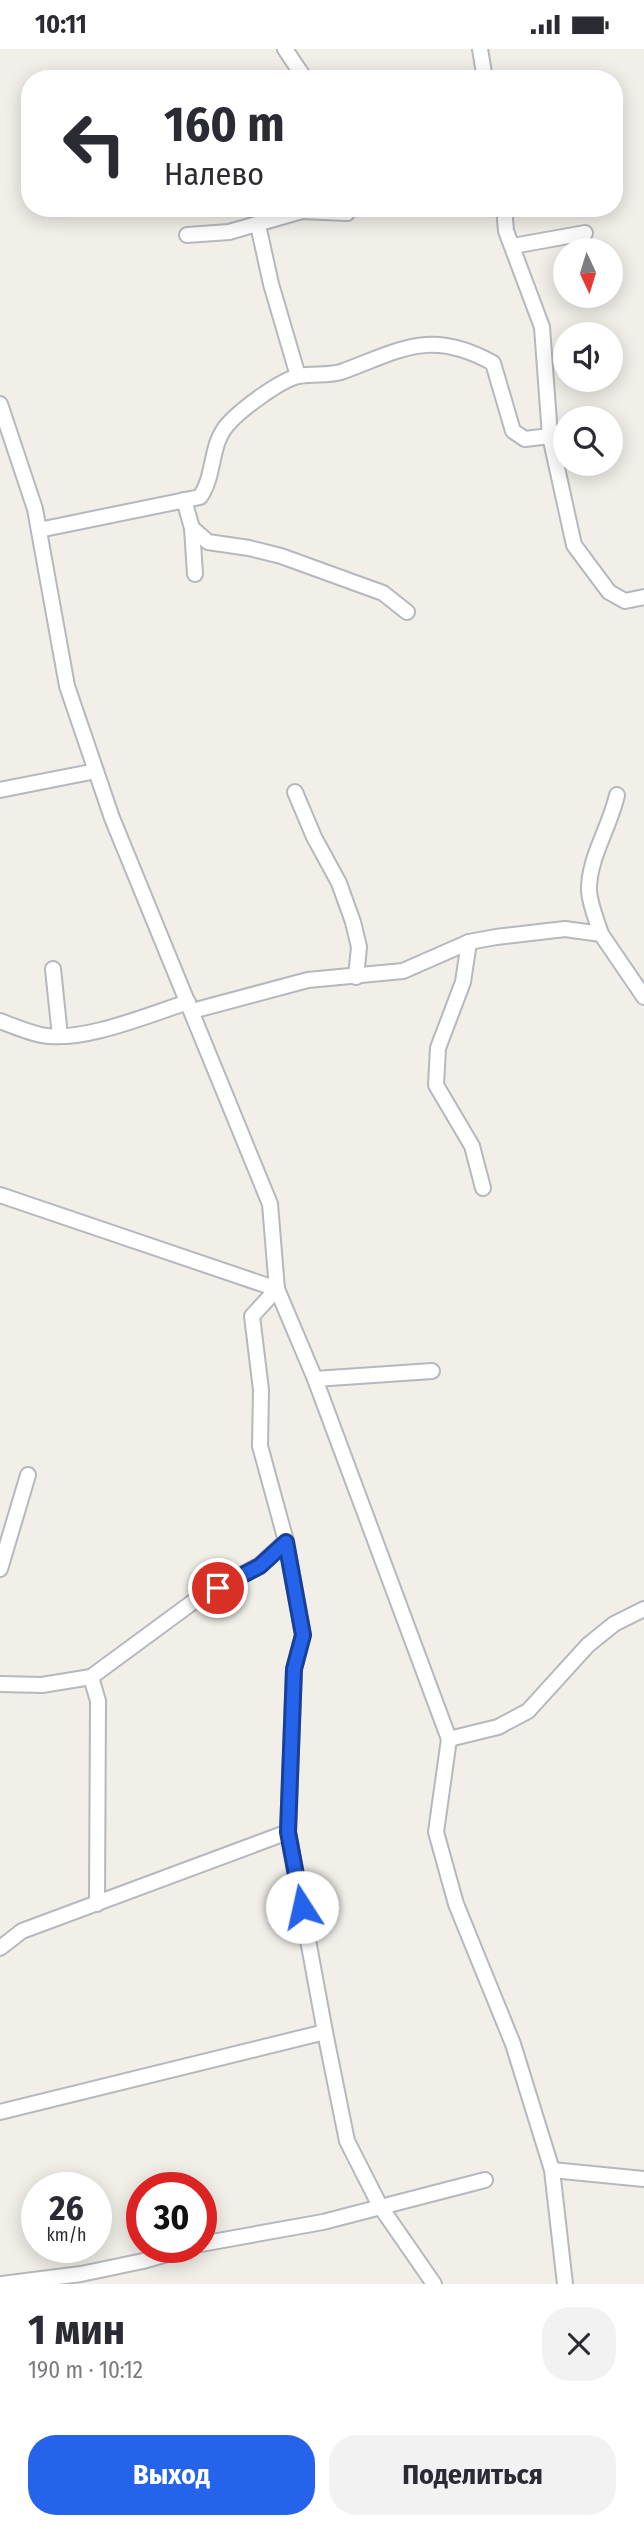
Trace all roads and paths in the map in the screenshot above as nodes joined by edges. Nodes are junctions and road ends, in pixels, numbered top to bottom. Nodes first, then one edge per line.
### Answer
1 (285, 49) edge
2 (480, 49) edge
3 (299, 70) edge
4 (484, 70) edge
5 (283, 217) edge
6 (504, 217) edge
7 (258, 225) junction
8 (585, 233) dead end
9 (187, 235) dead end
10 (513, 246) junction
11 (298, 376) junction
12 (0, 404) edge
13 (550, 436) junction
14 (184, 500) junction
15 (192, 528) junction
16 (39, 530) junction
17 (195, 574) dead end
18 (644, 597) edge
19 (407, 612) dead end
20 (96, 772) junction
21 (0, 790) edge
22 (295, 792) dead end
23 (617, 795) dead end
24 (601, 934) junction
25 (469, 942) junction
26 (53, 969) dead end
27 (356, 977) junction
28 (644, 997) edge
29 (190, 1006) junction
30 (0, 1021) edge
31 (60, 1036) junction
32 (483, 1188) dead end
33 (0, 1195) edge
34 (277, 1289) junction
35 (432, 1371) dead end
36 (315, 1379) junction
37 (28, 1475) dead end
38 (286, 1542) junction
39 (0, 1569) edge
40 (644, 1609) edge
41 (91, 1677) junction
42 (0, 1684) edge
43 (449, 1738) junction
44 (288, 1832) junction
45 (97, 1904) junction
46 (0, 1948) edge
47 (325, 2032) junction
48 (0, 2112) edge
49 (552, 2170) junction
50 (485, 2179) dead end
51 (644, 2179) edge
52 (380, 2206) junction
53 (217, 2241) edge
54 (133, 2263) edge
55 (2, 2284) edge
56 (434, 2284) edge
57 (565, 2284) edge

1 - 3 street
2 - 4 street
5 - 7 street
6 - 10 street
7 - 9 street
7 - 11 street
8 - 10 street
10 - 13 street
11 - 13 street
11 - 14 street
12 - 16 street
13 - 18 street
14 - 15 street
14 - 16 street
15 - 17 street
15 - 19 street
16 - 20 street
20 - 21 street
20 - 29 street
22 - 27 street
23 - 24 street
24 - 25 street
24 - 28 street
25 - 27 street
25 - 32 street
26 - 31 street
27 - 29 street
29 - 31 street
29 - 34 street
30 - 31 street
33 - 34 street
34 - 36 street
34 - 38 street
35 - 36 street
36 - 43 street
37 - 39 street
38 - 41 street
38 - 44 street
40 - 43 street
41 - 42 street
41 - 45 street
43 - 49 street
44 - 45 street
44 - 47 street
45 - 46 street
47 - 48 street
47 - 52 street
49 - 51 street
49 - 57 street
50 - 52 street
52 - 53 street
52 - 56 street
54 - 55 street

